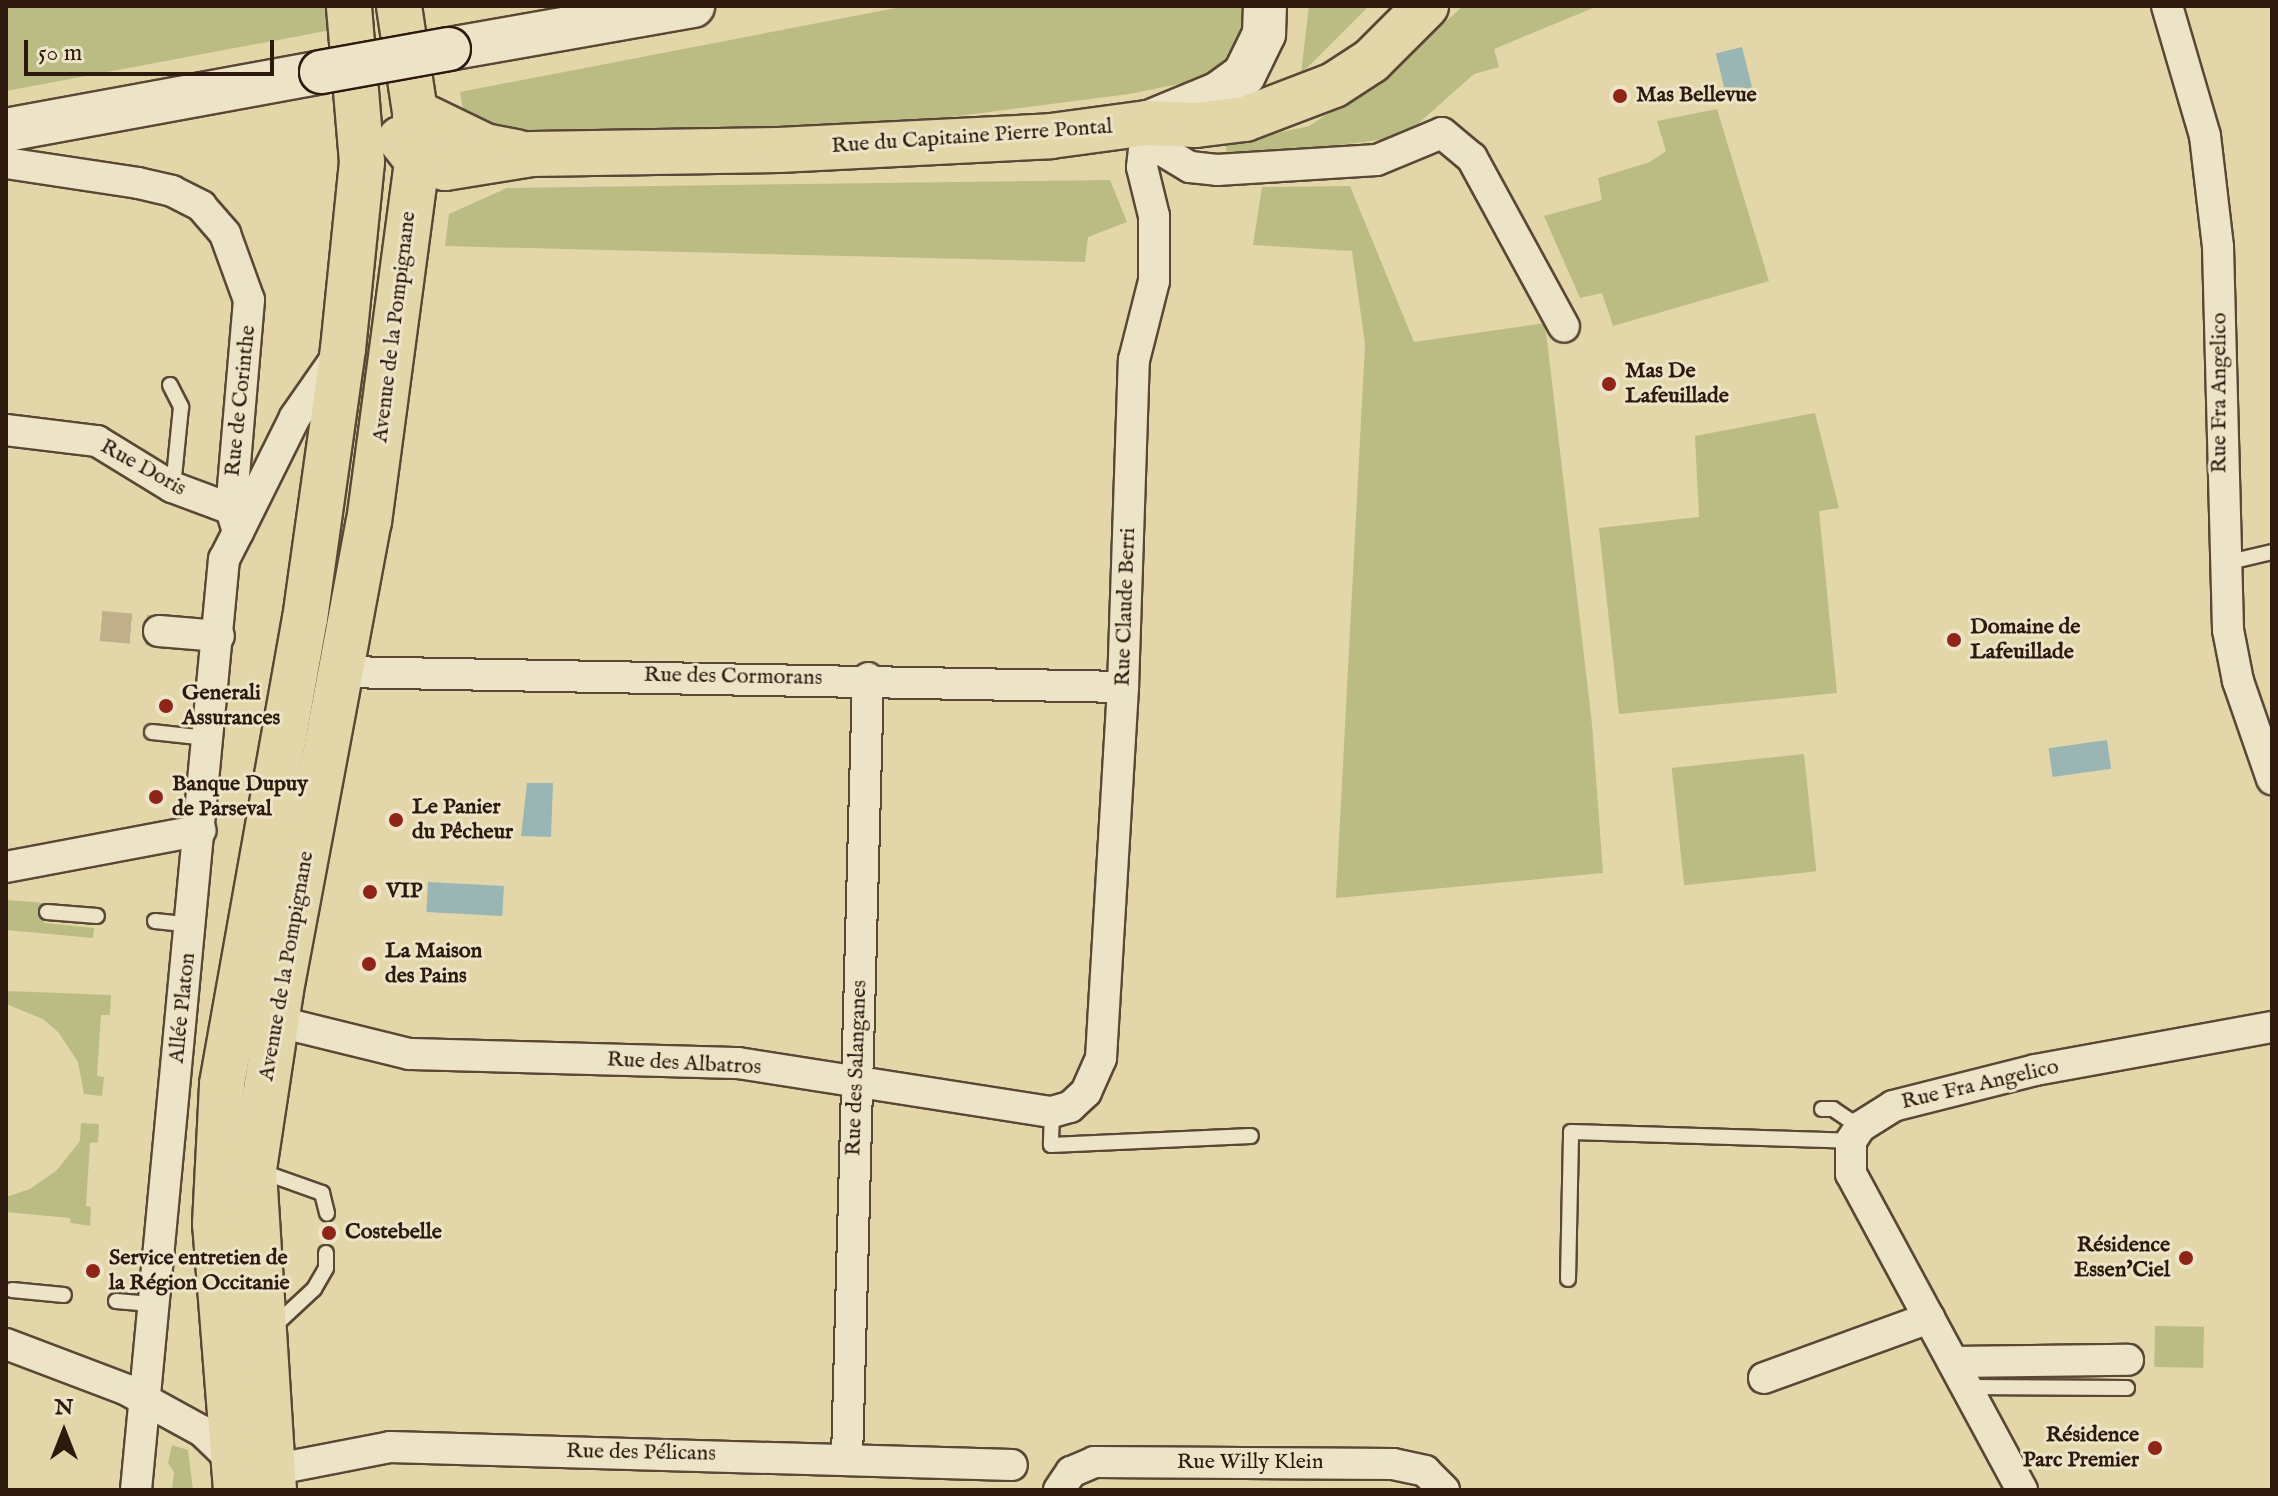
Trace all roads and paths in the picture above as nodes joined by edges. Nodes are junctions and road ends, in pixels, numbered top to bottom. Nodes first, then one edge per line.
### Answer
1 (693, 6) edge
2 (1265, 6) edge
3 (1426, 6) edge
4 (2167, 6) edge
5 (409, 11) edge
6 (352, 24) edge
7 (415, 112) junction
8 (1147, 123) junction
9 (6, 130) edge
10 (532, 154) junction
11 (417, 161) junction
12 (6, 163) edge
13 (1564, 327) dead end
14 (343, 349) junction
15 (170, 385) dead end
16 (6, 430) edge
17 (172, 487) junction
18 (234, 520) junction
19 (2272, 552) edge
20 (2224, 563) junction
21 (221, 625) junction
22 (159, 631) tunnel mouth
23 (343, 672) junction
24 (868, 678) junction
25 (1123, 687) junction
26 (152, 732) dead end
27 (207, 738) junction
28 (2272, 779) edge
29 (201, 830) junction
30 (6, 867) edge
31 (47, 912) dead end
32 (97, 916) dead end
33 (155, 921) dead end
34 (192, 925) junction
35 (275, 1021) junction
36 (2272, 1027) edge
37 (856, 1082) junction
38 (1822, 1109) dead end
39 (1052, 1112) junction
40 (1856, 1134) junction
41 (1251, 1136) dead end
42 (254, 1169) junction
43 (327, 1213) dead end
44 (326, 1253) dead end
45 (1568, 1279) dead end
46 (12, 1290) dead end
47 (64, 1295) dead end
48 (116, 1301) dead end
49 (155, 1304) junction
50 (1929, 1318) junction
51 (261, 1338) junction
52 (6, 1344) edge
53 (2128, 1374) dead end
54 (1960, 1375) junction
55 (1764, 1378) dead end
56 (146, 1402) junction
57 (847, 1459) junction
58 (1012, 1465) dead end
59 (254, 1478) edge
60 (136, 1490) edge
61 (1059, 1490) edge
62 (1444, 1490) edge
63 (2022, 1490) edge

1 - 9 main road, bridge
2 - 8 main road
3 - 8 main road, Rue du Capitaine Pierre Pontal
4 - 20 street, Rue Fra Angelico
5 - 7 main road, Avenue de la Pompignane
6 - 11 main road, Avenue de la Pompignane
6 - 14 main road, Avenue de la Pompignane
7 - 10 main road, Rue du Capitaine Pierre Pontal
7 - 11 main road, Avenue de la Pompignane
8 - 10 main road, Rue du Capitaine Pierre Pontal
8 - 13 street
8 - 25 street, Rue Claude Berri
10 - 11 main road, Rue du Capitaine Pierre Pontal
11 - 23 main road, Avenue de la Pompignane
12 - 18 street, Rue de Corinthe
14 - 18 street, Avenue de la Pompignane
14 - 59 main road, Avenue de la Pompignane
15 - 17 lane
16 - 17 street, Rue Doris
17 - 18 street, Rue Doris
18 - 21 street, Rue de Corinthe
19 - 20 lane
20 - 28 street, Rue Fra Angelico
21 - 22 street
21 - 27 street, Allée Platon
23 - 24 street, Rue des Cormorans
23 - 35 main road, Avenue de la Pompignane
24 - 25 street, Rue des Cormorans
24 - 37 street, Rue des Salanganes
25 - 39 street, Rue Claude Berri
26 - 27 lane
27 - 29 street, Allée Platon
29 - 30 street
29 - 34 street, Allée Platon
31 - 32 lane
33 - 34 lane
34 - 49 street, Allée Platon
35 - 37 street, Rue des Albatros
35 - 42 main road, Avenue de la Pompignane
36 - 40 street, Rue Fra Angelico
37 - 39 street, Rue des Albatros
37 - 57 street, Rue des Salanganes
38 - 40 lane
39 - 41 lane
40 - 45 lane
40 - 50 street
42 - 43 lane
42 - 51 main road, Avenue de la Pompignane
44 - 51 lane
46 - 47 lane
48 - 49 lane
49 - 56 street, Allée Platon
50 - 54 street
50 - 55 street
51 - 59 main road, Avenue de la Pompignane
52 - 56 street
53 - 54 street
54 - 63 street
56 - 59 street
56 - 60 street, Allée Platon
57 - 58 street, Rue des Pélicans
57 - 59 street, Rue des Pélicans
61 - 62 street, Rue Willy Klein

